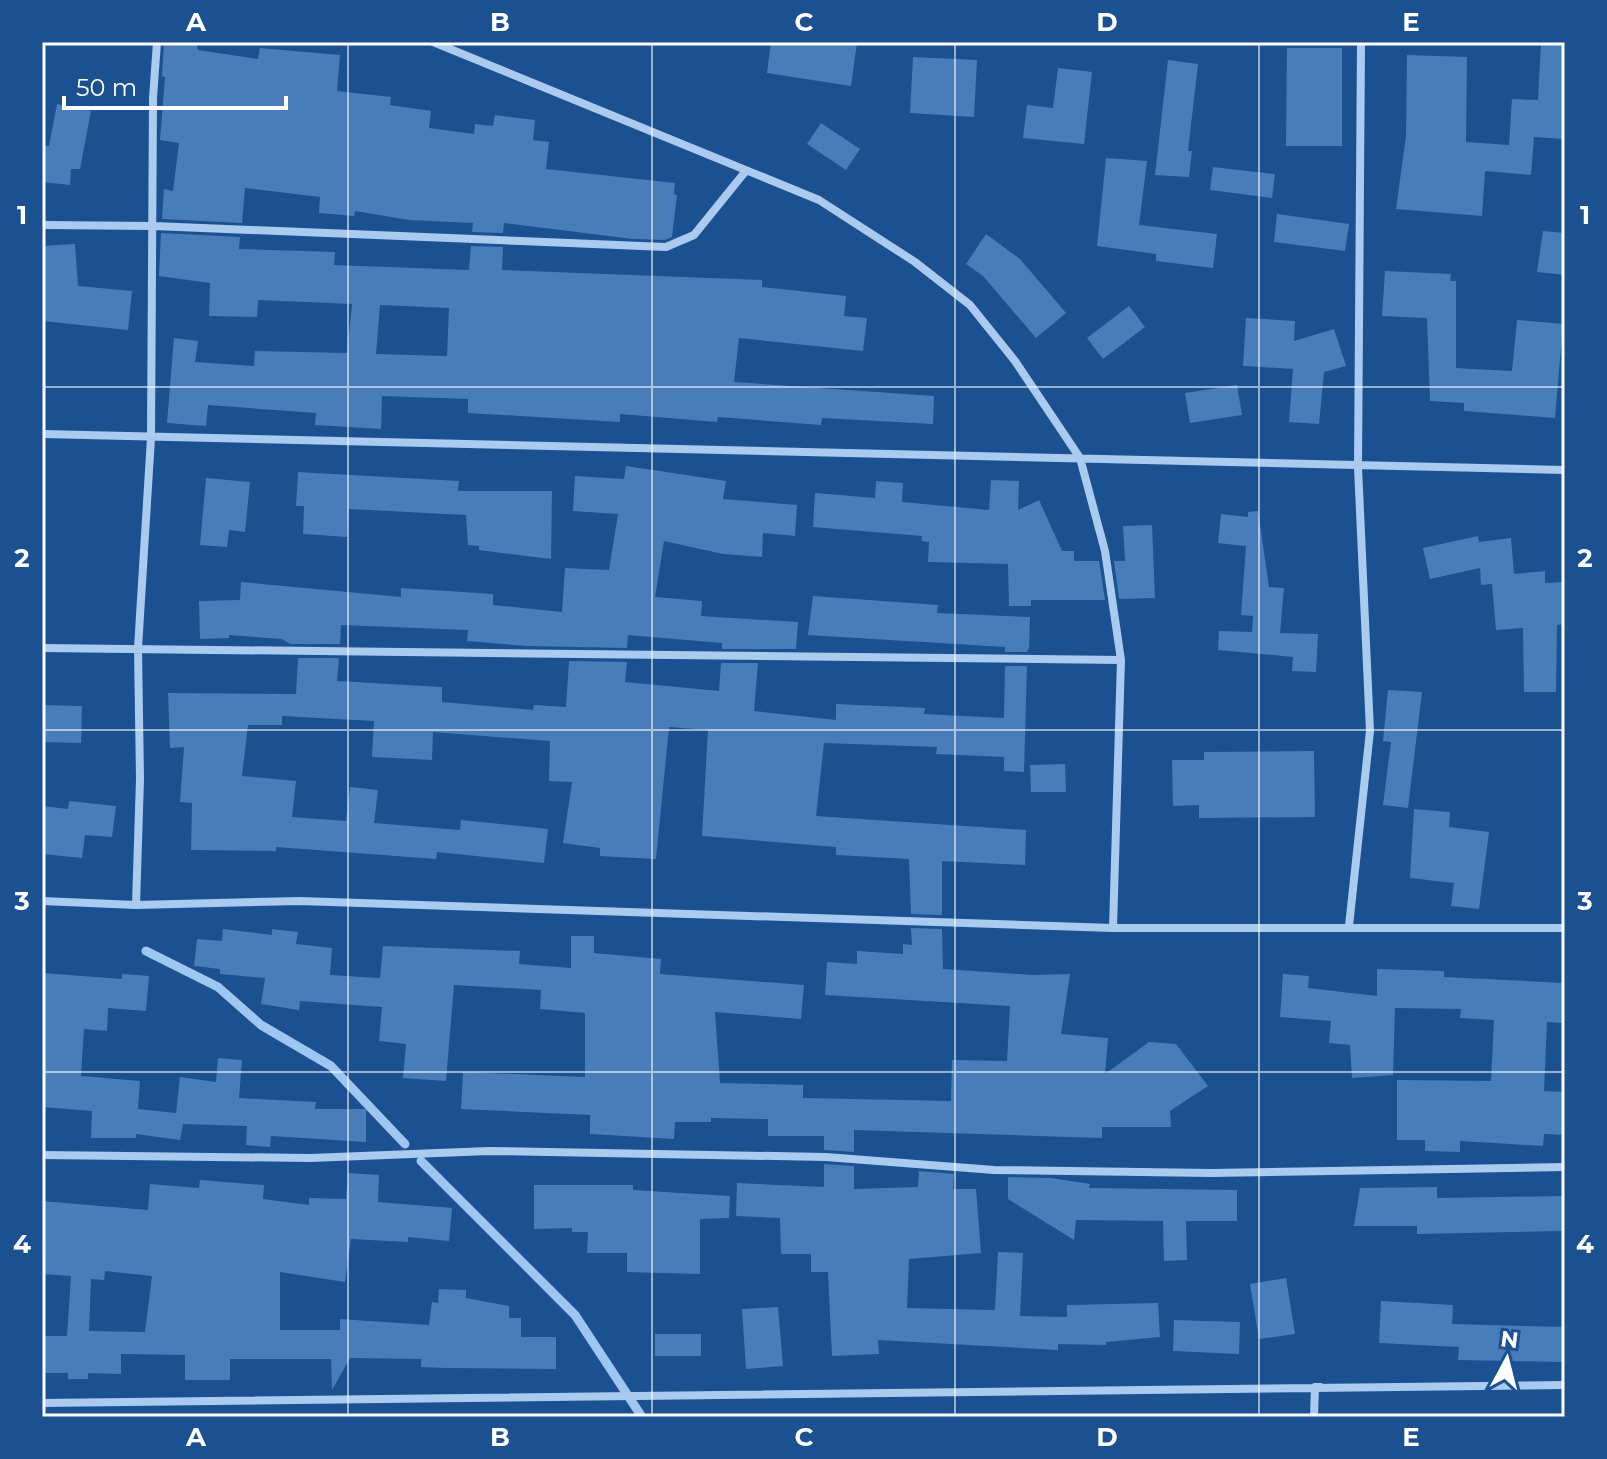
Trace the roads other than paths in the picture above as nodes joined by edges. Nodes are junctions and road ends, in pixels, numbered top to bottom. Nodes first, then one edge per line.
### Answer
1 (157, 42) edge
2 (433, 42) edge
3 (1361, 42) edge
4 (745, 172) junction
5 (42, 225) edge
6 (154, 226) junction
7 (42, 434) edge
8 (151, 438) junction
9 (1080, 458) junction
10 (1358, 467) junction
11 (1565, 470) edge
12 (42, 648) edge
13 (138, 648) junction
14 (1121, 660) junction
15 (42, 901) edge
16 (136, 905) junction
17 (1349, 926) junction
18 (1113, 928) junction
19 (1565, 928) edge
20 (42, 1155) edge
21 (1565, 1167) edge
22 (1565, 1386) edge
23 (1315, 1387) junction
24 (42, 1403) edge
25 (1314, 1417) edge

1 - 6 street
2 - 4 street
3 - 10 street
4 - 6 street
4 - 9 street
5 - 6 street
6 - 8 street
7 - 8 street
8 - 9 street
8 - 13 street
9 - 10 street
9 - 14 street
10 - 11 street
10 - 17 street
12 - 13 street
13 - 14 street
13 - 16 street
14 - 18 street
15 - 16 street
16 - 18 street
17 - 18 street
17 - 19 street
20 - 21 street
22 - 23 street
23 - 24 street
23 - 25 street

